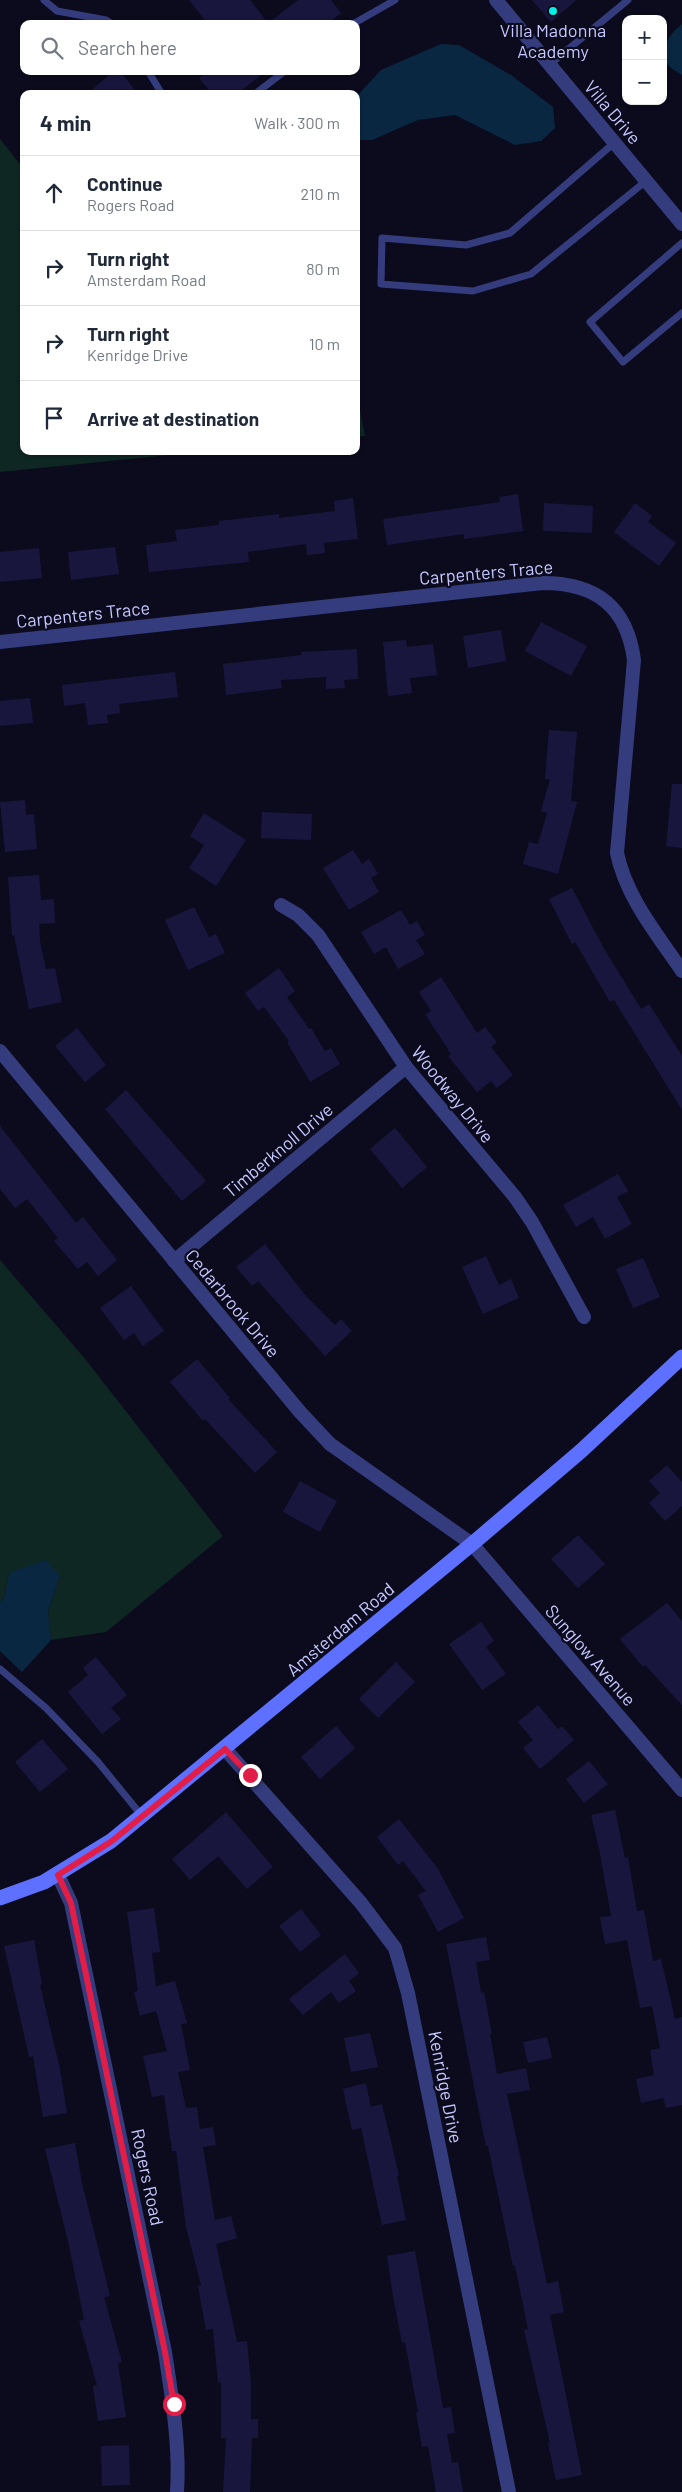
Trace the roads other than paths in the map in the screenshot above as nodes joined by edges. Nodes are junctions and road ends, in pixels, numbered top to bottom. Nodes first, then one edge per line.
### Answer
1 (44, 0) edge
2 (395, 0) edge
3 (496, 0) edge
4 (628, 0) edge
5 (106, 20) edge
6 (360, 20) edge
7 (549, 65) junction
8 (150, 75) edge
9 (280, 75) edge
10 (160, 90) edge
11 (260, 90) edge
12 (614, 143) junction
13 (646, 181) junction
14 (682, 224) edge
15 (682, 243) edge
16 (682, 314) edge
17 (0, 642) edge
18 (282, 905) dead end
19 (682, 971) edge
20 (0, 1051) edge
21 (406, 1067) junction
22 (174, 1261) junction
23 (584, 1317) dead end
24 (682, 1357) edge
25 (472, 1544) junction
26 (0, 1669) edge
27 (225, 1749) junction
28 (682, 1790) edge
29 (142, 1816) junction
30 (58, 1875) junction
31 (0, 1898) edge
32 (177, 2492) edge
33 (508, 2492) edge

1 - 5 lane
2 - 6 lane
3 - 7 street, Villa Drive
4 - 7 lane
7 - 12 street, Villa Drive
8 - 10 lane
9 - 11 lane
12 - 13 street, Villa Drive
12 - 13 lane
13 - 14 street, Villa Drive
15 - 16 lane
17 - 19 street, Carpenters Trace
18 - 21 street, Woodway Drive
20 - 22 street, Cedarbrook Drive
21 - 22 street, Timberknoll Drive
21 - 23 street, Woodway Drive
22 - 25 street, Cedarbrook Drive
24 - 25 main road, Amsterdam Road
25 - 27 main road, Amsterdam Road
25 - 28 street, Sunglow Avenue
26 - 29 lane
27 - 29 main road, Amsterdam Road
27 - 33 street, Kenridge Drive
29 - 30 main road, Amsterdam Road
30 - 31 main road, Amsterdam Road
30 - 32 street, Rogers Road

